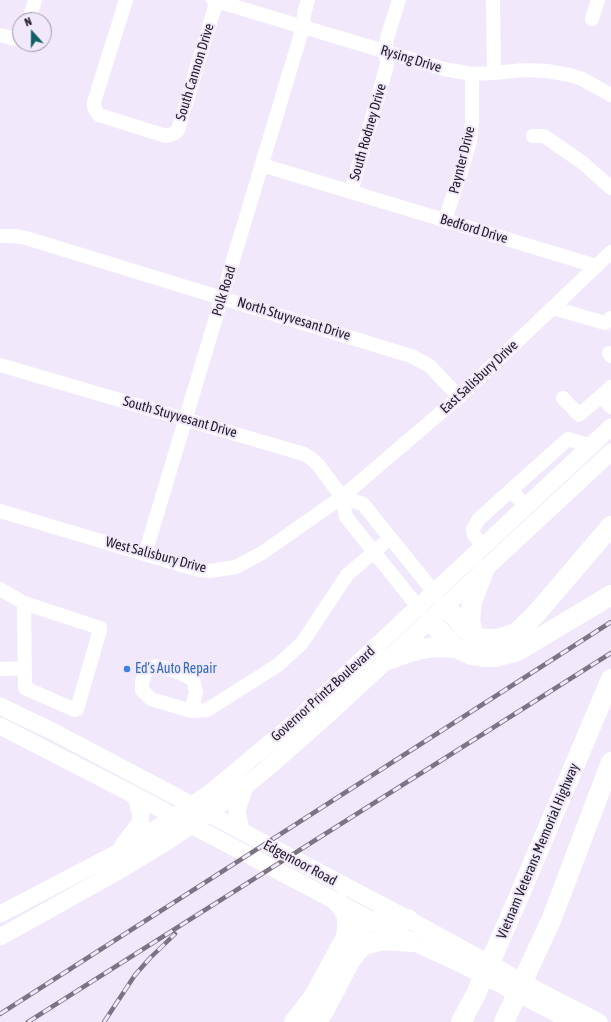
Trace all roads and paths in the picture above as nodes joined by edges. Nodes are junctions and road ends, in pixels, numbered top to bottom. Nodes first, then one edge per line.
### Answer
1 (35, 0) edge
2 (126, 0) edge
3 (216, 0) edge
4 (308, 0) edge
5 (399, 0) edge
6 (493, 0) edge
7 (598, 0) edge
8 (31, 12) edge
9 (592, 19) dead end
10 (303, 27) junction
11 (0, 35) edge
12 (12, 38) edge
13 (387, 52) junction
14 (494, 73) junction
15 (472, 74) junction
16 (611, 95) edge
17 (533, 136) dead end
18 (262, 165) junction
19 (611, 188) edge
20 (351, 192) junction
21 (445, 220) junction
22 (0, 236) edge
23 (611, 252) edge
24 (596, 266) junction
25 (222, 298) junction
26 (553, 308) junction
27 (611, 318) edge
28 (0, 365) edge
29 (606, 392) edge
30 (459, 397) junction
31 (563, 398) dead end
32 (611, 407) edge
33 (186, 419) junction
34 (611, 427) edge
35 (591, 446) junction
36 (611, 452) edge
37 (597, 465) junction
38 (511, 490) junction
39 (342, 497) junction
40 (526, 507) junction
41 (0, 511) edge
42 (611, 526) edge
43 (390, 538) junction
44 (483, 546) junction
45 (374, 552) junction
46 (145, 554) junction
47 (484, 570) junction
48 (0, 590) edge
49 (611, 595) edge
50 (440, 599) junction
51 (24, 603) junction
52 (424, 614) junction
53 (473, 635) junction
54 (456, 648) junction
55 (387, 660) junction
56 (25, 668) junction
57 (0, 669) edge
58 (611, 679) edge
59 (0, 706) edge
60 (190, 711) dead end
61 (0, 726) edge
62 (611, 762) edge
63 (245, 786) junction
64 (136, 796) junction
65 (611, 798) edge
66 (192, 805) junction
67 (208, 814) junction
68 (176, 816) junction
69 (192, 825) junction
70 (240, 831) junction
71 (117, 853) junction
72 (577, 853) junction
73 (344, 896) junction
74 (0, 914) edge
75 (408, 919) junction
76 (374, 921) junction
77 (0, 937) edge
78 (345, 939) junction
79 (413, 942) junction
80 (505, 1020) edge
81 (570, 1021) edge
82 (294, 1022) edge
83 (315, 1022) edge
84 (461, 1022) edge
85 (599, 1022) edge

1 - 8 street
2 - 3 street, South Cannon Drive
3 - 10 street, Rysing Drive
4 - 10 street, Polk Road
5 - 13 street, South Rodney Drive
6 - 14 street
7 - 9 street
10 - 13 street, Rysing Drive
10 - 18 street, Polk Road
11 - 12 street
13 - 15 street, Rysing Drive
13 - 20 street, South Rodney Drive
14 - 15 street, Rysing Drive
14 - 16 street, Rysing Drive
15 - 21 street, Paynter Drive
17 - 19 street
18 - 20 street, South Rodney Drive
18 - 25 street, Polk Road
20 - 21 street, Bedford Drive
21 - 24 street, Bedford Drive
22 - 25 street, North Stuyvesant Drive
23 - 24 street, East Salisbury Drive
24 - 26 street, East Salisbury Drive
25 - 30 street, North Stuyvesant Drive
25 - 33 street, Polk Road
26 - 27 street
26 - 30 street, East Salisbury Drive
28 - 33 street, South Stuyvesant Drive
29 - 31 street
29 - 32 street
30 - 39 street, East Salisbury Drive
33 - 39 street, South Stuyvesant Drive
33 - 46 street, Polk Road
34 - 35 main road, Governor Printz Boulevard
35 - 37 main road
35 - 38 street
35 - 40 main road, Governor Printz Boulevard
36 - 37 main road, Governor Printz Boulevard
37 - 47 main road, Governor Printz Boulevard
38 - 40 street
38 - 44 street
39 - 43 street
39 - 45 street, South Stuyvesant Drive
39 - 46 street, West Salisbury Drive
40 - 44 main road, Governor Printz Boulevard
41 - 46 street, West Salisbury Drive
42 - 53 highway
43 - 45 street
43 - 50 street
44 - 50 main road, Governor Printz Boulevard
45 - 52 street, South Stuyvesant Drive
45 - 60 street
47 - 50 main road, Governor Printz Boulevard
47 - 53 highway
48 - 51 street
49 - 54 highway
50 - 52 main road, Governor Printz Boulevard
50 - 53 highway
51 - 56 street
51 - 56 street
52 - 54 highway
52 - 55 main road, Governor Printz Boulevard
52 - 66 main road, Governor Printz Boulevard
54 - 55 highway
55 - 63 main road, Governor Printz Boulevard
56 - 57 street
58 - 84 highway, Vietnam Veterans Memorial Highway
59 - 66 main road, Edgemoor Road
61 - 64 main road, Edgemoor Road
62 - 72 highway
63 - 67 main road, Governor Printz Boulevard
63 - 70 main road
64 - 68 main road, Edgemoor Road
64 - 71 main road
65 - 72 highway
66 - 67 main road, Edgemoor Road
66 - 68 main road, Governor Printz Boulevard
67 - 69 main road, Governor Printz Boulevard
67 - 70 main road, Edgemoor Road
68 - 69 main road, Edgemoor Road
68 - 71 main road, Governor Printz Boulevard
69 - 73 main road, Edgemoor Road
69 - 77 main road, Governor Printz Boulevard
70 - 73 main road, Edgemoor Road
71 - 74 main road, Governor Printz Boulevard
72 - 80 highway
73 - 75 main road, Edgemoor Road
73 - 76 main road, Edgemoor Road
73 - 78 highway
75 - 76 highway
75 - 85 main road, Edgemoor Road
76 - 78 highway
76 - 79 main road, Edgemoor Road
78 - 82 highway
79 - 81 main road, Edgemoor Road
79 - 83 highway

